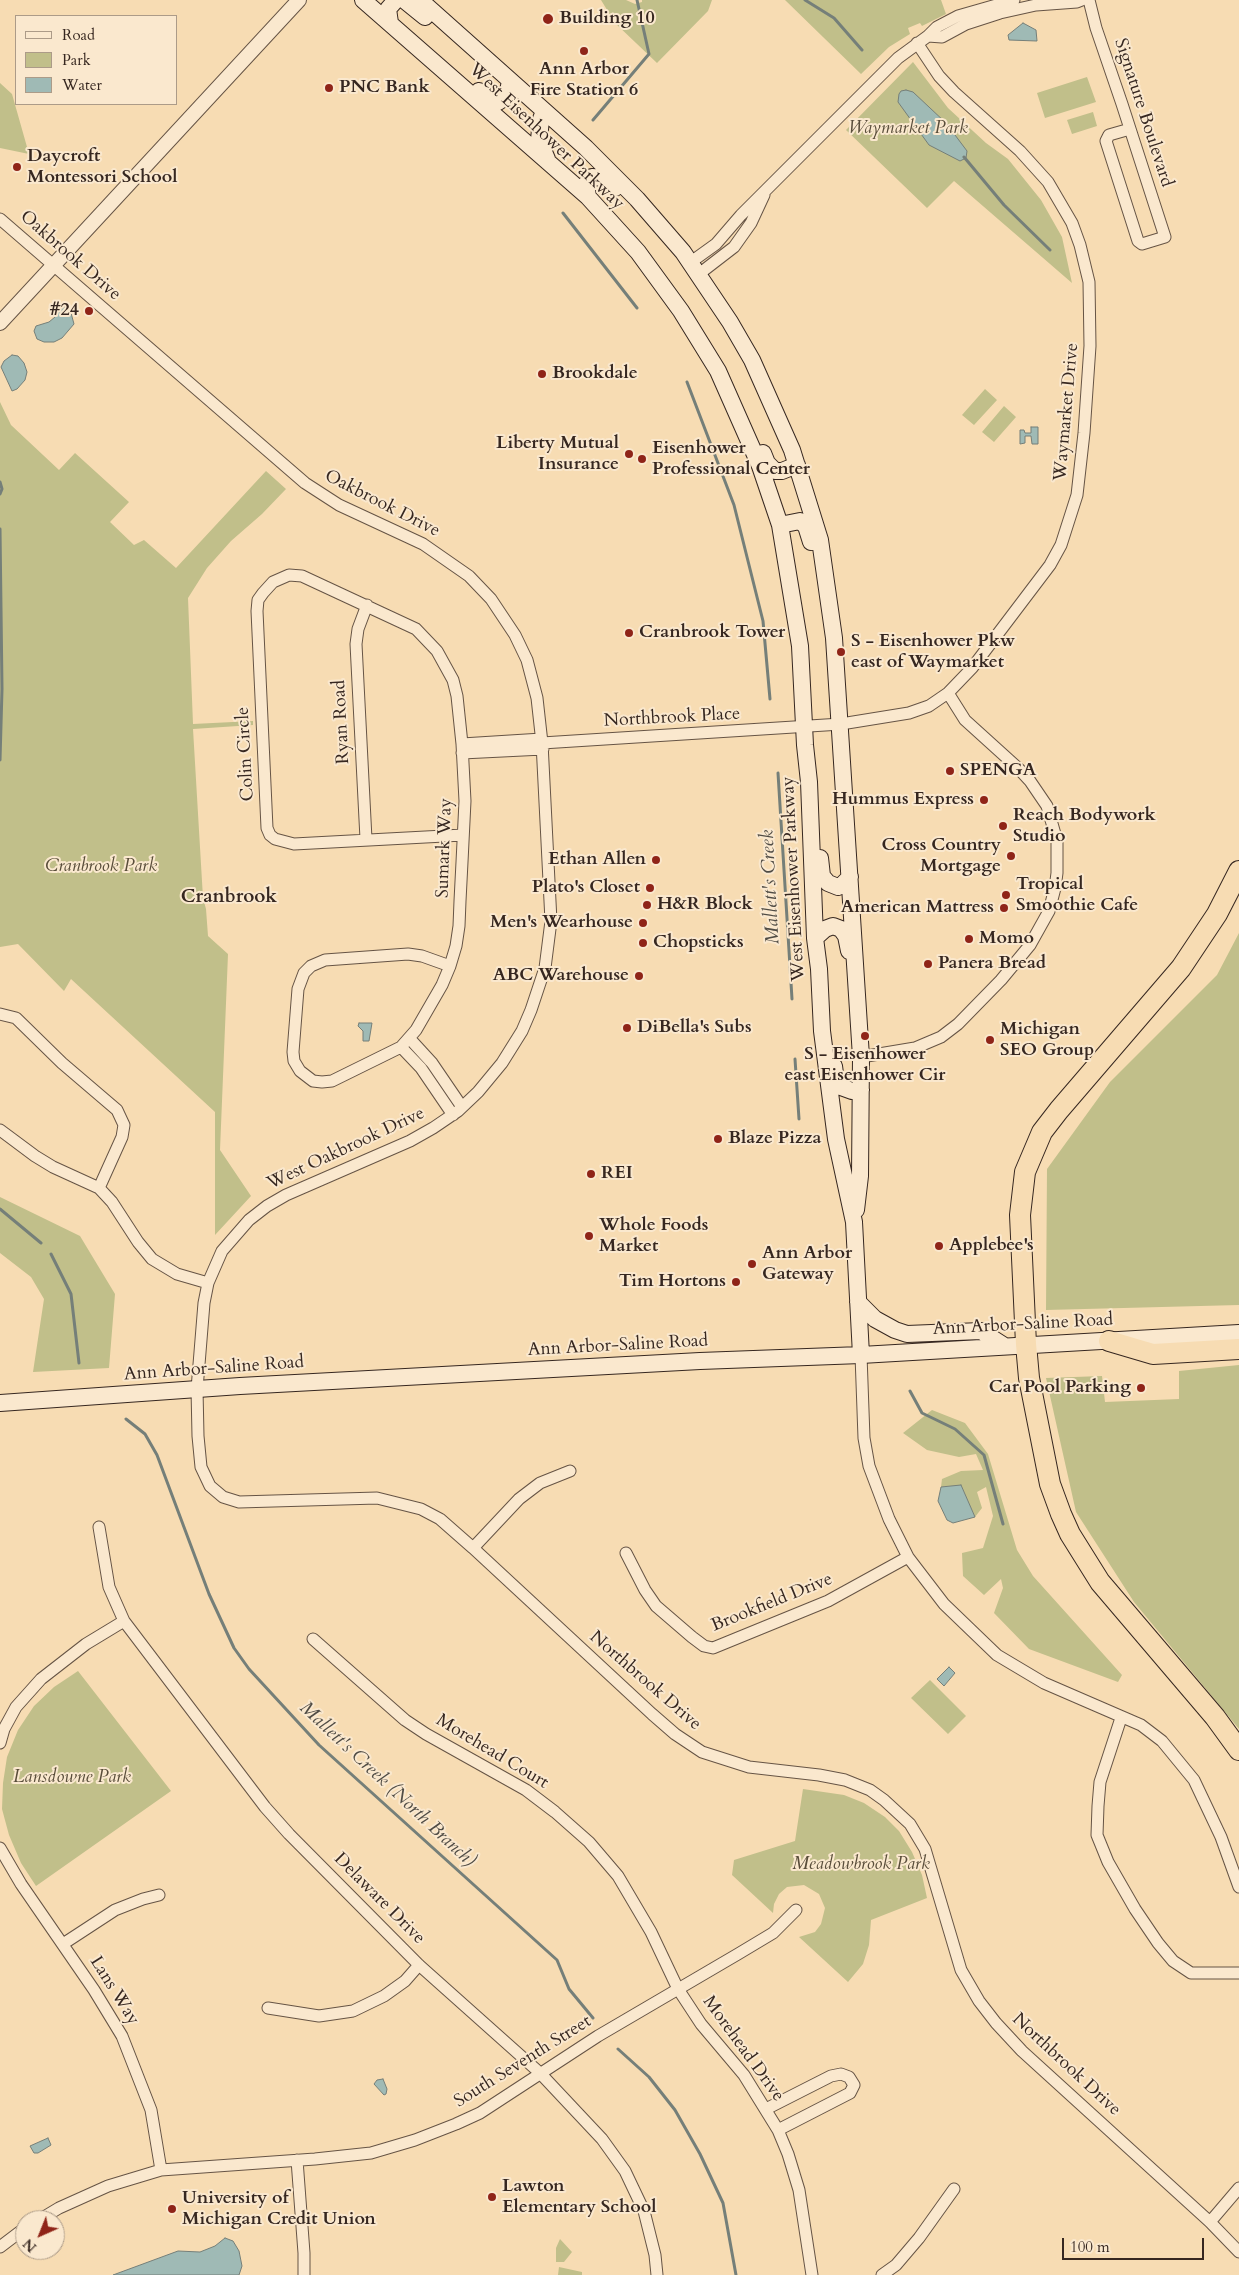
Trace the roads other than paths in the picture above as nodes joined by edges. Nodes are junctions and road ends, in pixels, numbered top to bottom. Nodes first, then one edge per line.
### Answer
1 (299, 0) edge
2 (363, 0) edge
3 (396, 0) edge
4 (404, 0) edge
5 (420, 0) edge
6 (1014, 0) edge
7 (1082, 0) edge
8 (1089, 0) edge
9 (390, 23) junction
10 (928, 36) junction
11 (406, 37) junction
12 (917, 43) junction
13 (504, 75) junction
14 (544, 111) junction
15 (1130, 129) junction
16 (549, 162) junction
17 (588, 197) junction
18 (0, 219) edge
19 (691, 263) junction
20 (55, 264) junction
21 (0, 323) edge
22 (718, 371) junction
23 (797, 465) junction
24 (780, 525) junction
25 (367, 605) junction
26 (834, 638) junction
27 (948, 693) junction
28 (841, 724) junction
29 (804, 727) junction
30 (542, 743) junction
31 (462, 748) junction
32 (809, 782) junction
33 (463, 835) junction
34 (366, 839) junction
35 (1239, 871) edge
36 (850, 877) junction
37 (550, 897) joint
38 (815, 938) junction
39 (450, 966) junction
40 (820, 969) junction
41 (0, 1014) edge
42 (859, 1031) junction
43 (410, 1039) junction
44 (401, 1047) junction
45 (861, 1058) junction
46 (861, 1090) junction
47 (457, 1111) junction
48 (0, 1130) edge
49 (99, 1188) junction
50 (854, 1222) junction
51 (208, 1283) junction
52 (858, 1302) junction
53 (1239, 1333) edge
54 (1109, 1341) junction
55 (1026, 1344) junction
56 (1003, 1345) junction
57 (1239, 1349) edge
58 (861, 1355) junction
59 (197, 1388) junction
60 (0, 1403) edge
61 (570, 1471) dead end
62 (99, 1527) dead end
63 (473, 1548) junction
64 (626, 1553) dead end
65 (908, 1557) junction
66 (124, 1621) junction
67 (313, 1639) dead end
68 (1121, 1718) junction
69 (0, 1743) edge
70 (1239, 1750) edge
71 (0, 1848) edge
72 (1239, 1887) edge
73 (159, 1895) dead end
74 (796, 1910) dead end
75 (63, 1944) junction
76 (420, 1965) junction
77 (1239, 1973) edge
78 (678, 1989) junction
79 (268, 2008) dead end
80 (540, 2074) junction
81 (766, 2109) junction
82 (778, 2130) junction
83 (297, 2160) junction
84 (161, 2170) junction
85 (1239, 2188) edge
86 (954, 2189) dead end
87 (56, 2210) edge
88 (1210, 2222) junction
89 (15, 2236) edge
90 (0, 2247) edge
91 (1239, 2252) edge
92 (304, 2275) edge
93 (657, 2275) edge
94 (812, 2275) edge
95 (882, 2275) edge

1 - 20 street
2 - 9 main road, West Eisenhower Parkway
3 - 9 main road
4 - 13 main road
5 - 13 main road, West Eisenhower Parkway
6 - 10 street
7 - 10 street
8 - 15 street, Signature Boulevard
9 - 11 main road, West Eisenhower Parkway
10 - 12 street
11 - 13 main road
11 - 16 main road, West Eisenhower Parkway
12 - 19 street
12 - 27 street, Waymarket Drive
13 - 14 main road, West Eisenhower Parkway
14 - 16 main road
14 - 19 main road, West Eisenhower Parkway
15 - 15 street, Signature Boulevard
16 - 17 main road, West Eisenhower Parkway
17 - 19 main road
17 - 22 main road, West Eisenhower Parkway
18 - 20 street, Oakbrook Drive
19 - 23 main road, West Eisenhower Parkway
20 - 21 street
20 - 30 street, Oakbrook Drive
22 - 23 main road
22 - 24 main road, West Eisenhower Parkway
23 - 26 main road, West Eisenhower Parkway
24 - 26 main road
24 - 29 main road, West Eisenhower Parkway
25 - 31 street, Sumark Way
25 - 34 street, Ryan Road
25 - 34 street, Colin Circle
26 - 28 main road, West Eisenhower Parkway
27 - 28 street, Waymarket Drive
27 - 45 street
28 - 29 street, Northbrook Place
28 - 36 main road, West Eisenhower Parkway
29 - 30 street, Northbrook Place
29 - 32 main road, West Eisenhower Parkway
30 - 31 street, Northbrook Place
30 - 37 street, Oakbrook Drive
31 - 33 street, Sumark Way
32 - 36 main road
32 - 38 main road, West Eisenhower Parkway
33 - 34 street, Colin Circle
33 - 39 street, Sumark Way
35 - 55 highway
36 - 42 main road, West Eisenhower Parkway
37 - 47 street, West Oakbrook Drive
38 - 40 main road, West Eisenhower Parkway
38 - 42 main road
39 - 43 street, Sumark Way
39 - 44 street, Sumark Way
40 - 46 main road
40 - 50 main road, West Eisenhower Parkway
41 - 49 street
42 - 45 main road, West Eisenhower Parkway
43 - 44 street, Sumark Way
43 - 47 street
44 - 47 street
45 - 46 main road, West Eisenhower Parkway
46 - 50 main road, West Eisenhower Parkway
47 - 51 street, West Oakbrook Drive
48 - 49 street
49 - 51 street
50 - 52 main road, West Eisenhower Parkway
51 - 59 street, West Oakbrook Drive
52 - 56 main road
52 - 58 main road, West Eisenhower Parkway
53 - 54 main road, Ann Arbor-Saline Road
54 - 55 main road, Ann Arbor-Saline Road
54 - 57 highway
55 - 56 main road, Ann Arbor-Saline Road
55 - 70 highway
56 - 58 main road, Ann Arbor-Saline Road
58 - 59 main road, Ann Arbor-Saline Road
58 - 65 street
59 - 60 main road, Ann Arbor-Saline Road
59 - 63 street, Northbrook Drive
61 - 63 street
62 - 66 street, Delaware Drive
63 - 88 street, Northbrook Drive
64 - 65 street, Brookfield Drive
65 - 68 street
66 - 69 street
66 - 76 street, Delaware Drive
67 - 78 street, Morehead Court
68 - 72 street
68 - 77 street
71 - 75 street, Lans Way
73 - 75 street
74 - 78 street, South Seventh Street
75 - 84 street, Lans Way
76 - 79 street
76 - 80 street, Delaware Drive
78 - 80 street, South Seventh Street
78 - 81 street, Morehead Drive
80 - 83 street, South Seventh Street
80 - 93 street, Delaware Drive
81 - 82 street, Morehead Drive
81 - 82 street
82 - 94 street, Morehead Drive
83 - 84 street, South Seventh Street
83 - 92 street
84 - 87 street, South Seventh Street
85 - 88 street
86 - 95 street
88 - 91 street, Northbrook Drive
89 - 90 street

